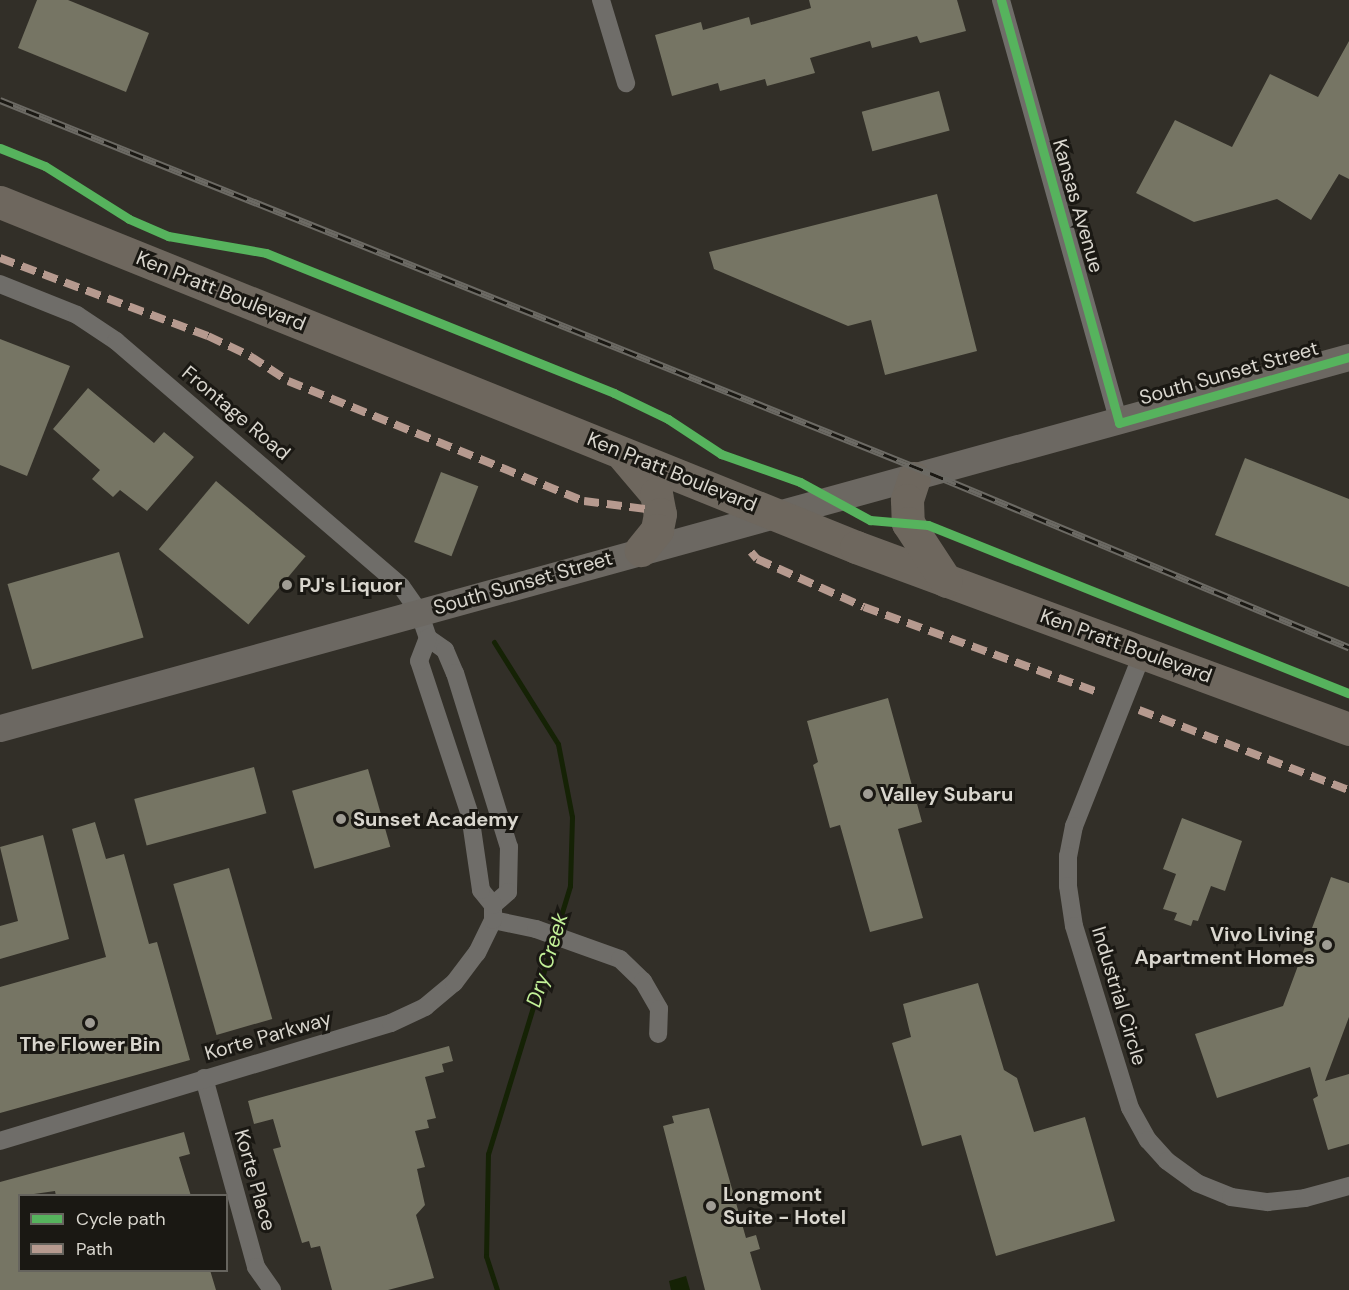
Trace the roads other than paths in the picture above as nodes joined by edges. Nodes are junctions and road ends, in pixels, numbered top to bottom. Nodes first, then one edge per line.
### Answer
1 (601, 0) edge
2 (1001, 0) edge
3 (626, 83) dead end
4 (0, 202) edge
5 (0, 284) edge
6 (1349, 357) edge
7 (1119, 423) junction
8 (1046, 442) junction
9 (619, 450) junction
10 (954, 466) dead end
11 (914, 478) junction
12 (774, 514) junction
13 (640, 550) junction
14 (946, 581) junction
15 (419, 612) junction
16 (428, 638) junction
17 (1143, 652) junction
18 (0, 728) edge
19 (1349, 729) edge
20 (493, 913) junction
21 (658, 1034) dead end
22 (204, 1078) junction
23 (0, 1141) edge
24 (1349, 1186) edge
25 (272, 1290) edge

1 - 3 street
2 - 7 street, Kansas Avenue
4 - 9 highway, Ken Pratt Boulevard
5 - 15 street, Frontage Road
6 - 7 street, South Sunset Street
7 - 8 street, South Sunset Street
8 - 10 street, South Sunset Street
8 - 11 street, South Sunset Street
9 - 12 highway, Ken Pratt Boulevard
9 - 13 highway
11 - 12 street, South Sunset Street
11 - 14 highway
12 - 13 street, South Sunset Street
12 - 14 highway, Ken Pratt Boulevard
13 - 15 street, South Sunset Street
14 - 17 highway, Ken Pratt Boulevard
15 - 16 street, Korte Parkway
15 - 18 street, South Sunset Street
16 - 20 street
16 - 20 street, Korte Parkway
17 - 19 highway, Ken Pratt Boulevard
17 - 24 street, Industrial Circle
20 - 21 street
20 - 22 street, Korte Parkway
22 - 23 street, Korte Parkway
22 - 25 street, Korte Place

